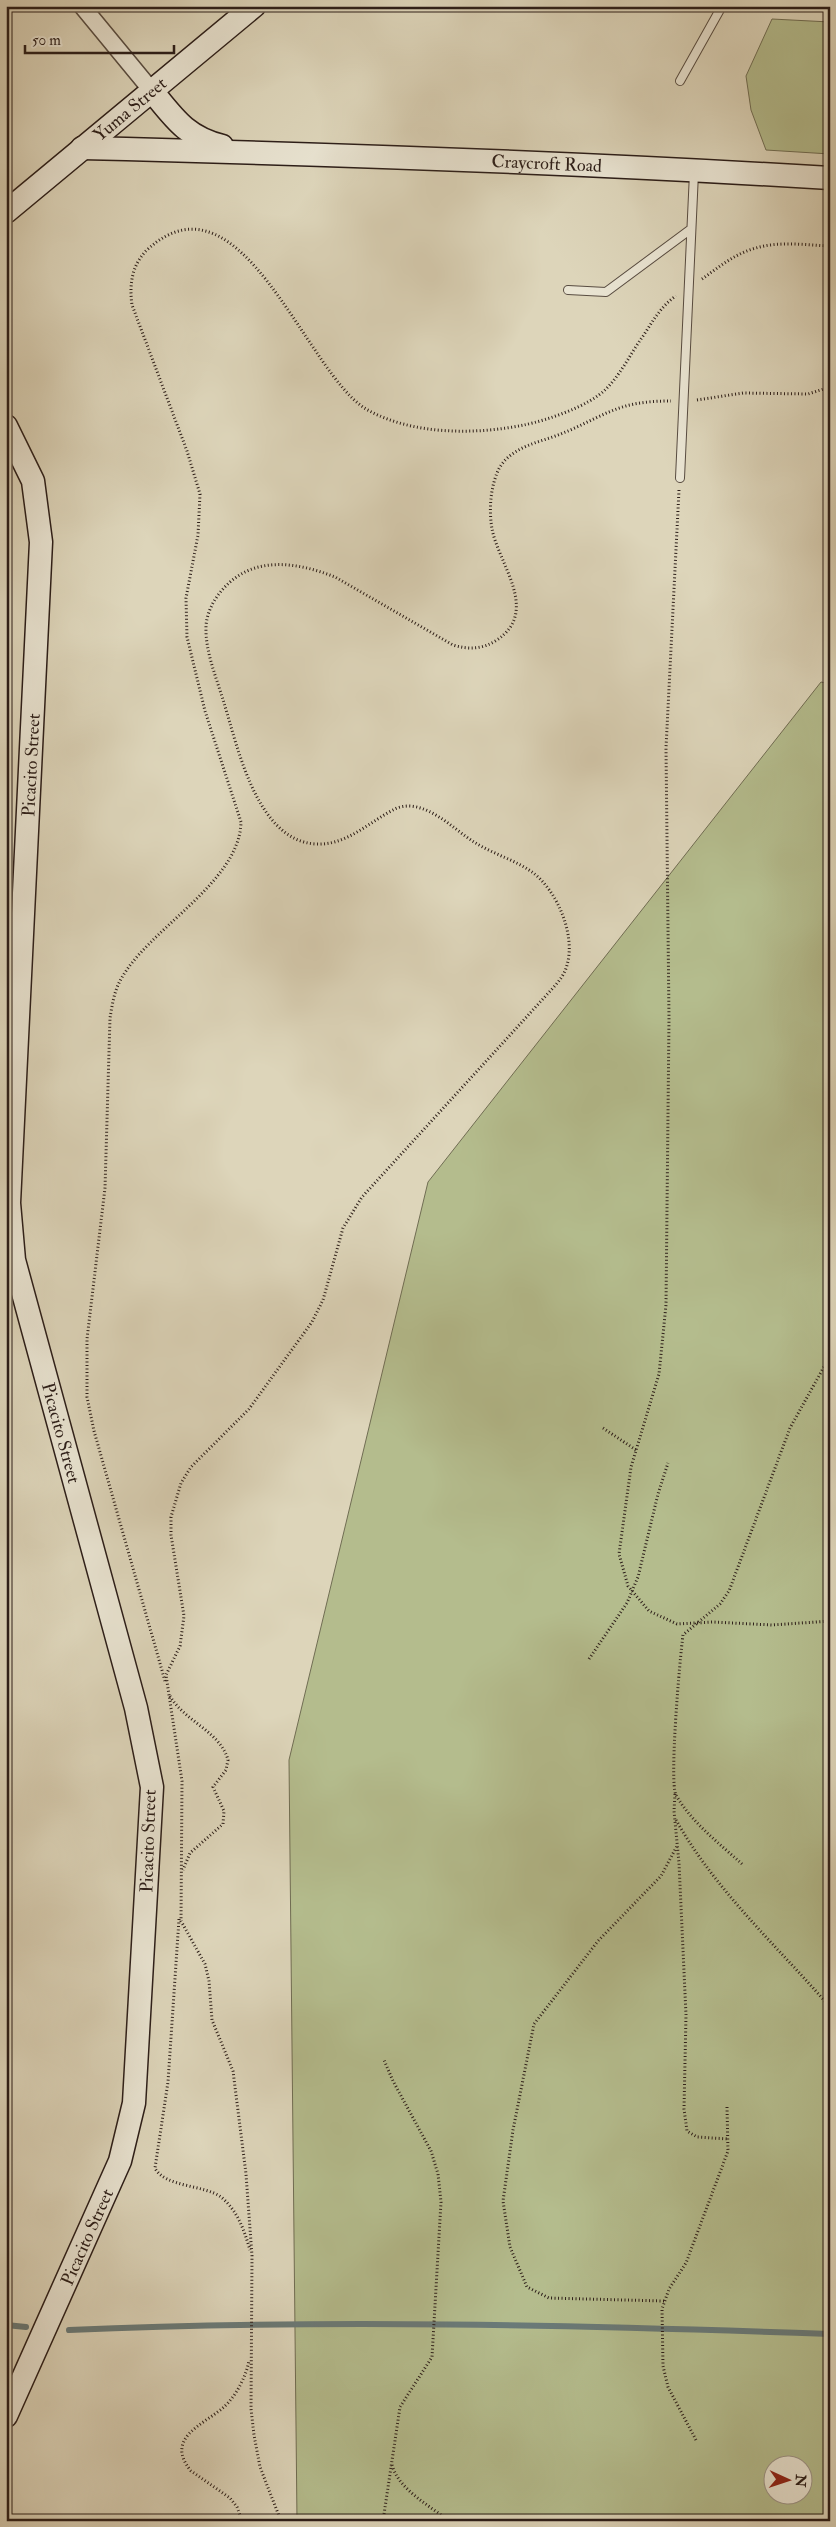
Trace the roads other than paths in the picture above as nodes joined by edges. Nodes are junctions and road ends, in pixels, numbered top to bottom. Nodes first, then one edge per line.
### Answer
1 (82, 6) edge
2 (254, 6) edge
3 (722, 6) edge
4 (680, 81) dead end
5 (152, 91) junction
6 (82, 148) junction
7 (262, 152) junction
8 (694, 170) junction
9 (830, 178) edge
10 (6, 212) edge
11 (691, 228) junction
12 (568, 290) dead end
13 (6, 426) edge
14 (680, 478) road end
15 (6, 2416) edge

1 - 5 street
2 - 5 street, Yuma Street
3 - 4 lane
5 - 6 street, Yuma Street
5 - 7 street, Craycroft Road
6 - 7 street, Craycroft Road
6 - 10 street, Yuma Street
7 - 8 street, Craycroft Road
8 - 9 street, Craycroft Road
8 - 11 lane
11 - 12 lane
11 - 14 lane
13 - 15 street, Picacito Street

